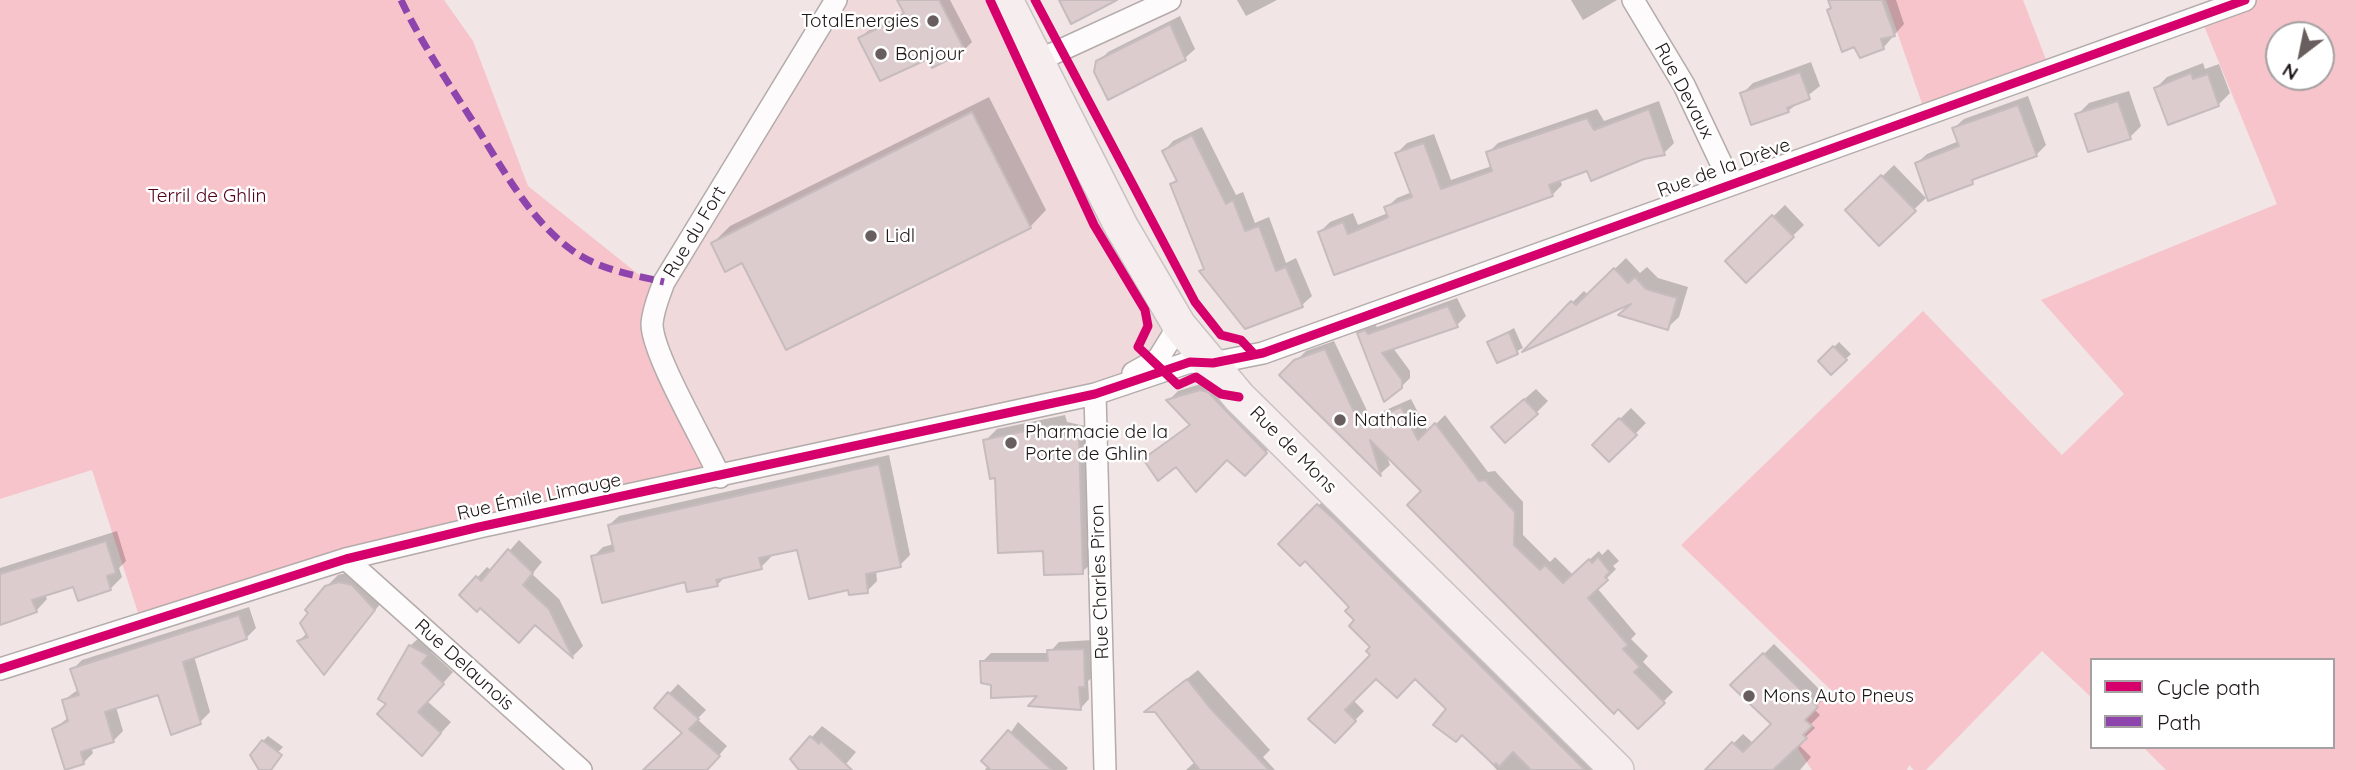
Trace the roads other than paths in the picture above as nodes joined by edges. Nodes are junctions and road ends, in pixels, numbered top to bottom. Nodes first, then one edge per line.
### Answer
1 (836, 0) edge
2 (1006, 0) edge
3 (1170, 0) edge
4 (1633, 0) edge
5 (2245, 0) edge
6 (1037, 61) junction
7 (1731, 184) junction
8 (1179, 325) junction
9 (1213, 363) junction
10 (1095, 394) junction
11 (720, 477) junction
12 (346, 559) junction
13 (0, 668) edge
14 (1105, 768) edge
15 (581, 770) edge
16 (1617, 770) edge

1 - 11 street, Rue du Fort
2 - 6 main road, Rue de Mons
3 - 6 street
4 - 7 street, Rue Devaux
5 - 7 street, Rue de la Drève
6 - 8 main road, Rue de Mons
7 - 9 street, Rue de la Drève
8 - 9 main road, Rue de Mons
8 - 10 street
9 - 10 street, Rue de la Drève
9 - 16 main road, Rue de Mons
10 - 11 street, Rue Émile Limauge
10 - 14 street, Rue Charles Piron
11 - 12 street, Rue Émile Limauge
12 - 13 street, Rue Émile Limauge
12 - 15 street, Rue Delaunois

